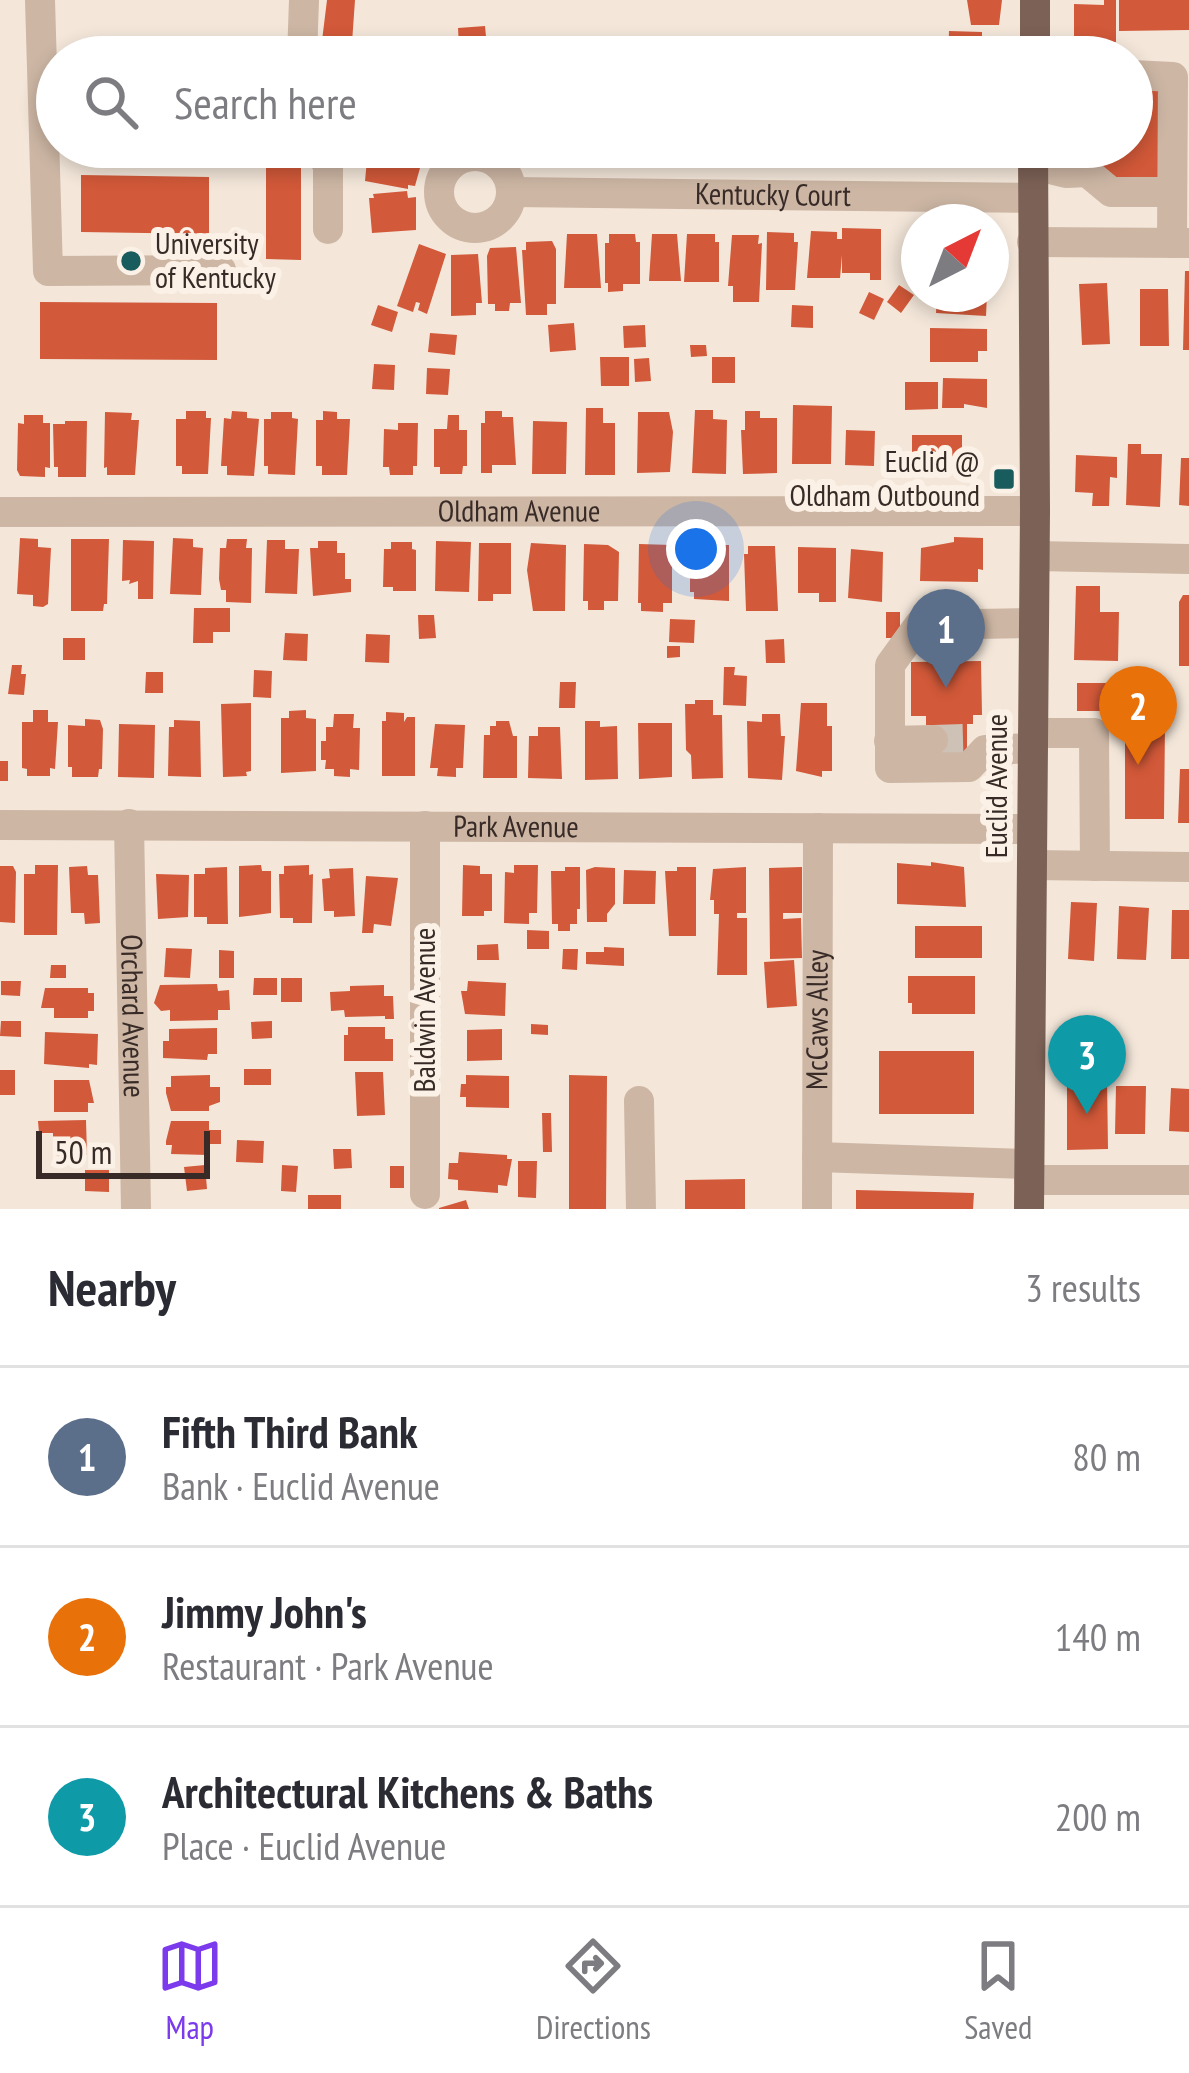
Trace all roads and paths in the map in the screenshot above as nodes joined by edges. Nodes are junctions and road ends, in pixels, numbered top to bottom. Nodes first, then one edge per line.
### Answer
1 (40, 0) edge
2 (304, 0) edge
3 (1036, 0) edge
4 (43, 36) edge
5 (303, 36) edge
6 (1035, 36) edge
7 (1153, 76) edge
8 (50, 168) edge
9 (328, 168) edge
10 (1033, 168) edge
11 (1094, 168) edge
12 (512, 192) dead end
13 (1169, 192) junction
14 (1032, 198) junction
15 (328, 229) dead end
16 (1033, 242) junction
17 (1180, 243) edge
18 (221, 270) dead end
19 (1035, 511) junction
20 (0, 512) edge
21 (1035, 556) junction
22 (1189, 559) edge
23 (1034, 622) junction
24 (933, 740) tunnel mouth
25 (1033, 740) junction
26 (889, 741) junction
27 (129, 824) junction
28 (0, 825) edge
29 (425, 826) junction
30 (818, 828) junction
31 (1032, 829) junction
32 (1032, 865) junction
33 (1095, 866) junction
34 (1189, 867) edge
35 (640, 1101) dead end
36 (817, 1157) junction
37 (1029, 1184) edge
38 (1170, 1190) edge
39 (425, 1194) dead end
40 (136, 1196) edge
41 (641, 1209) edge
42 (817, 1209) edge

1 - 4 street
2 - 5 street
3 - 6 main road
7 - 13 street
8 - 18 street
9 - 15 street
10 - 14 main road, Euclid Avenue
11 - 13 street
12 - 14 street, Kentucky Court
13 - 17 street
14 - 16 main road, Euclid Avenue
16 - 17 street
16 - 19 main road, Euclid Avenue
19 - 20 street, Oldham Avenue
19 - 21 main road, Euclid Avenue
21 - 22 street
21 - 23 main road, Euclid Avenue
23 - 25 main road, Euclid Avenue
23 - 26 street
24 - 26 street
25 - 26 street
25 - 31 main road, Euclid Avenue
25 - 33 street
27 - 28 street, Park Avenue
27 - 29 street, Park Avenue
27 - 40 street, Orchard Avenue
29 - 30 street, Park Avenue
29 - 39 street, Baldwin Avenue
30 - 31 street, Park Avenue
30 - 36 street, McCaws Alley
31 - 32 main road, Euclid Avenue
32 - 33 street
32 - 37 main road, Euclid Avenue
33 - 34 street
35 - 41 street
36 - 37 street
36 - 42 street, McCaws Alley
37 - 38 street

